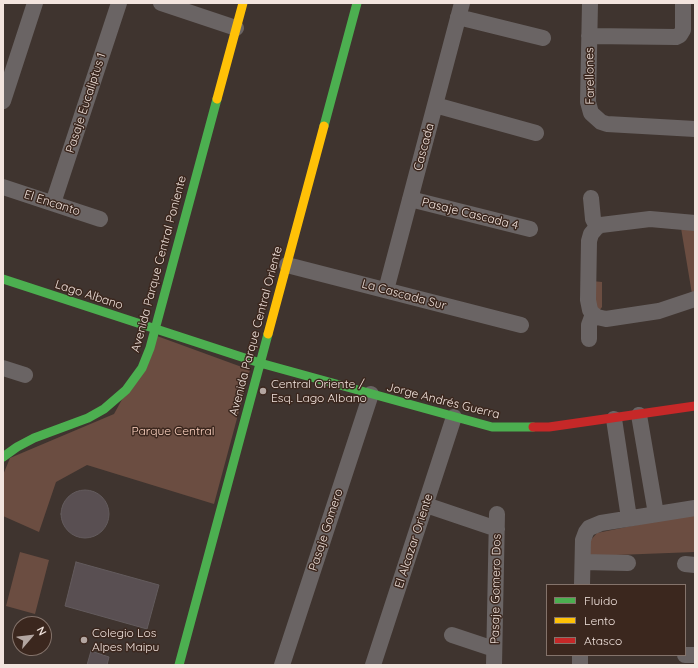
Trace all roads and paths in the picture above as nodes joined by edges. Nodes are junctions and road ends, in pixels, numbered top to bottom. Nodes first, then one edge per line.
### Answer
1 (35, 3) edge
2 (119, 3) edge
3 (161, 3) edge
4 (243, 3) edge
5 (357, 3) edge
6 (590, 3) edge
7 (683, 3) edge
8 (460, 10) edge
9 (236, 28) junction
10 (589, 36) junction
11 (543, 38) dead end
12 (3, 100) edge
13 (435, 105) junction
14 (695, 129) edge
15 (536, 133) dead end
16 (3, 187) edge
17 (591, 198) dead end
18 (410, 199) junction
19 (53, 203) junction
20 (100, 219) dead end
21 (695, 223) edge
22 (597, 227) junction
23 (530, 229) dead end
24 (287, 265) junction
25 (3, 279) edge
26 (386, 290) junction
27 (695, 299) edge
28 (593, 314) junction
29 (521, 325) dead end
30 (154, 329) junction
31 (589, 339) dead end
32 (260, 363) junction
33 (3, 368) edge
34 (25, 375) dead end
35 (371, 394) junction
36 (695, 406) edge
37 (640, 414) junction
38 (454, 417) junction
39 (614, 419) junction
40 (3, 457) edge
41 (426, 505) junction
42 (695, 508) edge
43 (497, 514) dead end
44 (656, 514) junction
45 (629, 518) junction
46 (497, 530) junction
47 (583, 562) junction
48 (628, 563) dead end
49 (582, 584) edge
50 (452, 636) dead end
51 (494, 649) junction
52 (179, 665) edge
53 (282, 665) edge
54 (373, 665) edge
55 (494, 665) edge

1 - 12 street
2 - 19 street, Pasaje Eucaliptus 1
3 - 9 street
4 - 9 street, Avenida Parque Central Poniente
5 - 24 street, Avenida Parque Central Oriente
6 - 10 street, Farellones
7 - 10 street
8 - 11 street
8 - 13 street, Cascada
9 - 30 street, Avenida Parque Central Poniente
10 - 14 street, Farellones
13 - 15 street
13 - 18 street, Cascada
16 - 19 street, El Encanto
17 - 22 street
18 - 23 street, Pasaje Cascada 4
18 - 26 street, Cascada
19 - 20 street, El Encanto
21 - 22 street
22 - 28 street
24 - 26 street, La Cascada Sur
24 - 32 street, Avenida Parque Central Oriente
25 - 30 street, Lago Albano
26 - 29 street, La Cascada Sur
27 - 28 street
28 - 31 street
30 - 32 street, Lago Albano
30 - 40 street, Avenida Parque Central Poniente
32 - 35 street, Jorge Andrés Guerra
32 - 52 street, Avenida Parque Central Oriente
33 - 34 street
35 - 38 street, Jorge Andrés Guerra
35 - 53 street, Pasaje Gomero
36 - 37 street, Jorge Andrés Guerra
37 - 39 street, Jorge Andrés Guerra
37 - 44 street
38 - 39 street, Jorge Andrés Guerra
38 - 41 street, El Alcazar Oriente
39 - 45 street
41 - 46 street
41 - 54 street, El Alcazar Oriente
42 - 44 street
43 - 46 street, Pasaje Gomero Dos
44 - 45 street
45 - 47 street
46 - 51 street, Pasaje Gomero Dos
47 - 48 street
47 - 49 street
50 - 51 street
51 - 55 street, Pasaje Gomero Dos

